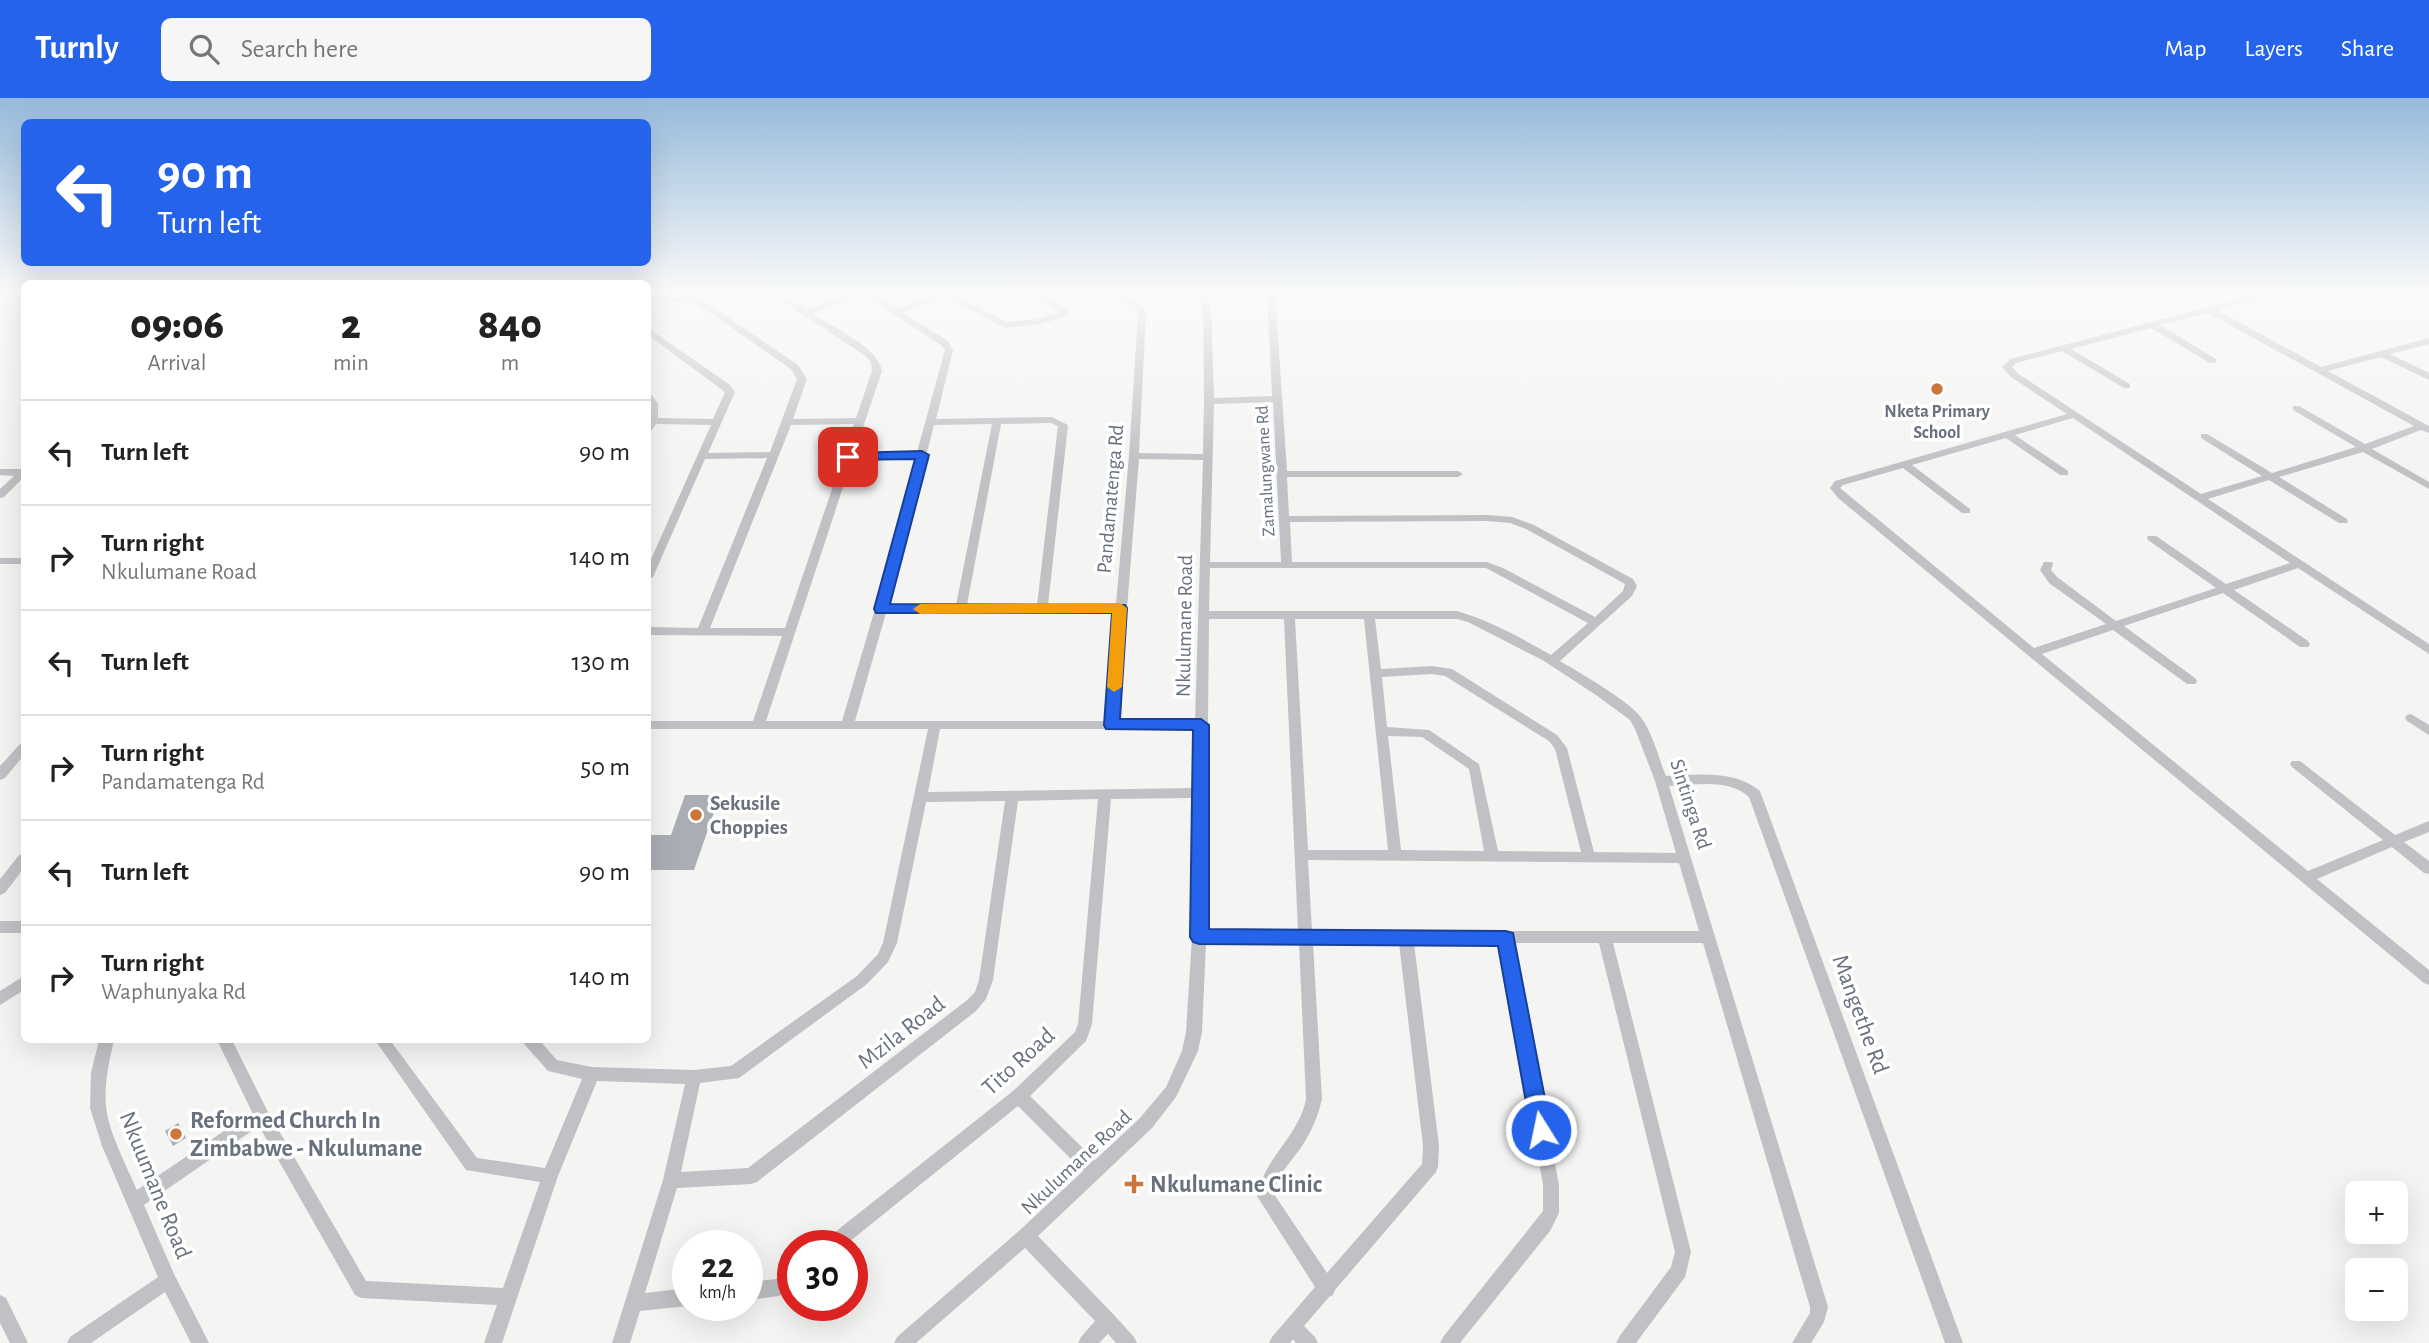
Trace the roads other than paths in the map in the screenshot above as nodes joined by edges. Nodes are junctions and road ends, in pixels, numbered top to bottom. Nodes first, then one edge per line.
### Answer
1 (673, 349) edge
2 (767, 349) edge
3 (861, 349) edge
4 (949, 349) edge
5 (1140, 349) edge
6 (1208, 349) edge
7 (1274, 349) edge
8 (2055, 349) edge
9 (2066, 349) edge
10 (2193, 349) edge
11 (2282, 349) edge
12 (2400, 349) edge
13 (2383, 354) junction
14 (2213, 361) dead end
15 (2320, 370) junction
16 (2429, 377) edge
17 (2127, 386) dead end
18 (651, 399) edge
19 (1277, 399) junction
20 (1209, 401) junction
21 (2296, 408) dead end
22 (2074, 415) junction
23 (651, 421) edge
24 (859, 421) junction
25 (997, 421) junction
26 (718, 422) junction
27 (787, 422) junction
28 (932, 422) junction
29 (651, 425) edge
30 (2426, 428) edge
31 (2009, 435) junction
32 (2204, 436) dead end
33 (2365, 448) junction
34 (773, 455) junction
35 (922, 455) junction
36 (703, 456) junction
37 (1134, 456) junction
38 (848, 457) junction
39 (1206, 457) junction
40 (1905, 464) junction
41 (0, 472) edge
42 (21, 472) edge
43 (2064, 473) dead end
44 (1281, 474) junction
45 (1458, 474) dead end
46 (21, 475) edge
47 (2270, 477) junction
48 (2429, 486) edge
49 (0, 495) edge
50 (2199, 498) junction
51 (1966, 511) dead end
52 (1284, 519) junction
53 (2343, 521) dead end
54 (2152, 538) dead end
55 (0, 561) edge
56 (21, 561) edge
57 (1287, 564) junction
58 (2048, 564) dead end
59 (2299, 564) junction
60 (1204, 565) junction
61 (651, 570) edge
62 (2226, 588) junction
63 (1042, 608) junction
64 (1120, 608) junction
65 (881, 609) junction
66 (961, 609) junction
67 (1369, 614) junction
68 (1204, 615) junction
69 (1289, 615) junction
70 (1596, 622) junction
71 (2114, 626) junction
72 (651, 631) edge
73 (702, 632) junction
74 (788, 632) junction
75 (2304, 644) dead end
76 (2429, 650) edge
77 (2032, 653) junction
78 (1550, 662) junction
79 (1376, 673) junction
80 (2191, 681) dead end
81 (2411, 718) dead end
82 (651, 725) edge
83 (758, 725) junction
84 (935, 725) junction
85 (1112, 725) junction
86 (1201, 725) junction
87 (847, 726) junction
88 (1382, 731) junction
89 (2429, 731) edge
90 (21, 750) edge
91 (2296, 764) dead end
92 (0, 775) edge
93 (1661, 780) junction
94 (1200, 793) junction
95 (1105, 795) junction
96 (1012, 796) junction
97 (921, 797) junction
98 (2429, 826) edge
99 (2393, 841) junction
100 (1302, 855) junction
101 (1395, 855) junction
102 (1492, 856) junction
103 (1589, 857) junction
104 (1684, 858) junction
105 (21, 863) edge
106 (2429, 869) edge
107 (2306, 878) junction
108 (0, 890) edge
109 (0, 927) edge
110 (21, 927) edge
111 (1304, 936) junction
112 (1199, 937) junction
113 (1706, 937) junction
114 (1406, 938) junction
115 (1506, 939) junction
116 (1605, 939) junction
117 (2429, 979) edge
118 (21, 984) edge
119 (0, 999) edge
120 (105, 1043) edge
121 (226, 1043) edge
122 (384, 1043) edge
123 (533, 1043) edge
124 (592, 1073) junction
125 (694, 1077) junction
126 (1019, 1096) junction
127 (261, 1115) junction
128 (1095, 1172) junction
129 (550, 1175) junction
130 (671, 1180) junction
131 (134, 1202) junction
132 (851, 1230) edge
133 (1026, 1236) junction
134 (168, 1280) junction
135 (1327, 1289) junction
136 (509, 1297) junction
137 (672, 1299) edge
138 (633, 1303) junction
139 (0, 1304) edge
140 (1108, 1321) junction
141 (1293, 1327) junction
142 (19, 1343) edge
143 (76, 1343) edge
144 (200, 1343) edge
145 (493, 1343) edge
146 (621, 1343) edge
147 (903, 1343) edge
148 (1087, 1343) edge
149 (1128, 1343) edge
150 (1278, 1343) edge
151 (1309, 1343) edge
152 (1449, 1343) edge
153 (1625, 1343) edge
154 (1801, 1343) edge
155 (1955, 1343) edge

1 - 26 street
2 - 27 street
3 - 24 street
4 - 28 street
5 - 37 street, Pandamatenga Rd
6 - 20 street, Nkulumane Road
7 - 19 street, Zamalungwane Rd
8 - 22 street
9 - 17 street
10 - 14 street
11 - 15 street
12 - 13 street
13 - 15 street
13 - 16 street
15 - 30 street
18 - 23 street
19 - 20 street
19 - 44 street, Zamalungwane Rd
20 - 39 street, Nkulumane Road
21 - 33 street
22 - 31 street
22 - 50 street
24 - 27 street
24 - 38 street
25 - 28 street
25 - 63 street
25 - 66 street
26 - 29 street
26 - 36 street
27 - 34 street
28 - 35 street
30 - 33 street
31 - 40 street
31 - 43 street
32 - 47 street
33 - 47 street
33 - 48 street
34 - 36 street
34 - 73 street
35 - 38 street
35 - 65 street
36 - 61 street
37 - 39 street
37 - 64 street, Pandamatenga Rd
38 - 74 street
39 - 60 street, Nkulumane Road
40 - 51 street
40 - 77 street
41 - 42 street
44 - 45 street
44 - 52 street, Zamalungwane Rd
46 - 49 street
47 - 50 street
47 - 53 street
50 - 59 street
52 - 57 street, Zamalungwane Rd
52 - 70 street
54 - 62 street
55 - 56 street
57 - 60 street
57 - 70 street
58 - 71 street
59 - 62 street
59 - 76 street
60 - 68 street, Nkulumane Road
62 - 71 street
62 - 75 street
63 - 64 street
63 - 66 street
64 - 85 street, Pandamatenga Rd
65 - 66 street
65 - 87 street
67 - 69 street, Sintinga Rd
67 - 78 street, Sintinga Rd
67 - 79 street
68 - 69 street, Sintinga Rd
68 - 86 street, Nkulumane Road
69 - 100 street
70 - 78 street
71 - 77 street
71 - 80 street
72 - 73 street
73 - 74 street
74 - 83 street
77 - 107 street
78 - 93 street, Sintinga Rd
79 - 88 street
79 - 103 street
81 - 89 street
82 - 83 street
83 - 87 street
84 - 85 street
84 - 87 street
84 - 97 street
85 - 86 street
86 - 94 street, Nkulumane Road
88 - 101 street
88 - 102 street
90 - 92 street
91 - 99 street
93 - 104 street, Sintinga Rd
93 - 155 street, Mangethe Rd
94 - 95 street
94 - 112 street, Nkulumane Road
95 - 96 street
95 - 126 street, Tito Road
96 - 97 street
96 - 130 street, Mzila Road
97 - 125 street
98 - 99 street
99 - 106 street
99 - 107 street
100 - 101 street
100 - 111 street
101 - 102 street
102 - 103 street
103 - 104 street
104 - 113 street, Sintinga Rd
105 - 108 street
107 - 117 street
109 - 110 street
111 - 112 street
111 - 114 street
111 - 135 street
112 - 128 street, Nkulumane Road
113 - 116 street
113 - 154 street, Sintinga Rd
114 - 115 street
114 - 135 street
115 - 116 street
115 - 152 street
116 - 153 street
118 - 119 street
120 - 131 street, Nkuumane Road
121 - 127 street
122 - 129 street
123 - 124 street
124 - 125 street
124 - 129 street
125 - 130 street
126 - 128 street
126 - 132 street, Tito Road
127 - 131 street
127 - 136 street
128 - 133 street, Nkulumane Road
129 - 136 street
130 - 138 street
131 - 134 street, Nkuumane Road
133 - 140 street
133 - 147 street
134 - 143 street
134 - 144 street, Nkuumane Road
135 - 141 street
136 - 145 street
137 - 138 street
138 - 146 street
139 - 142 street
140 - 148 street
140 - 149 street
141 - 150 street
141 - 151 street

